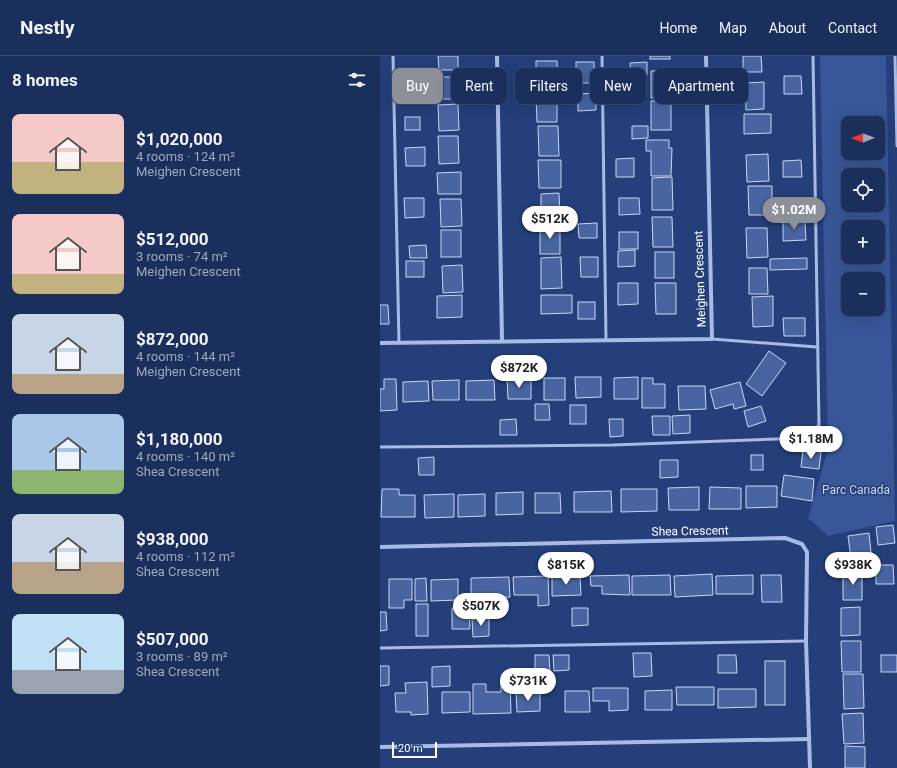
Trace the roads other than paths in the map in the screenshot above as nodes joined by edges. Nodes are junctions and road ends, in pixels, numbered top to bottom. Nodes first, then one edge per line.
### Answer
1 (393, 56) edge
2 (497, 56) edge
3 (602, 56) edge
4 (706, 56) edge
5 (813, 56) edge
6 (895, 56) edge
7 (897, 146) edge
8 (606, 339) junction
9 (712, 339) junction
10 (502, 341) junction
11 (380, 343) edge
12 (399, 343) junction
13 (817, 347) junction
14 (380, 447) edge
15 (380, 547) edge
16 (806, 641) junction
17 (380, 648) edge
18 (810, 739) junction
19 (380, 747) edge
20 (810, 768) edge

1 - 12 lane
2 - 10 street
3 - 8 lane
4 - 9 street, Meighen Crescent
5 - 13 lane
6 - 7 lane
8 - 9 street, Meighen Crescent
8 - 10 street, Meighen Crescent
9 - 13 lane
10 - 12 street, Meighen Crescent
11 - 12 street, Meighen Crescent
13 - 14 lane
15 - 16 street, Shea Crescent
16 - 17 lane
16 - 18 street, Shea Crescent
18 - 19 street
18 - 20 street, Shea Crescent

